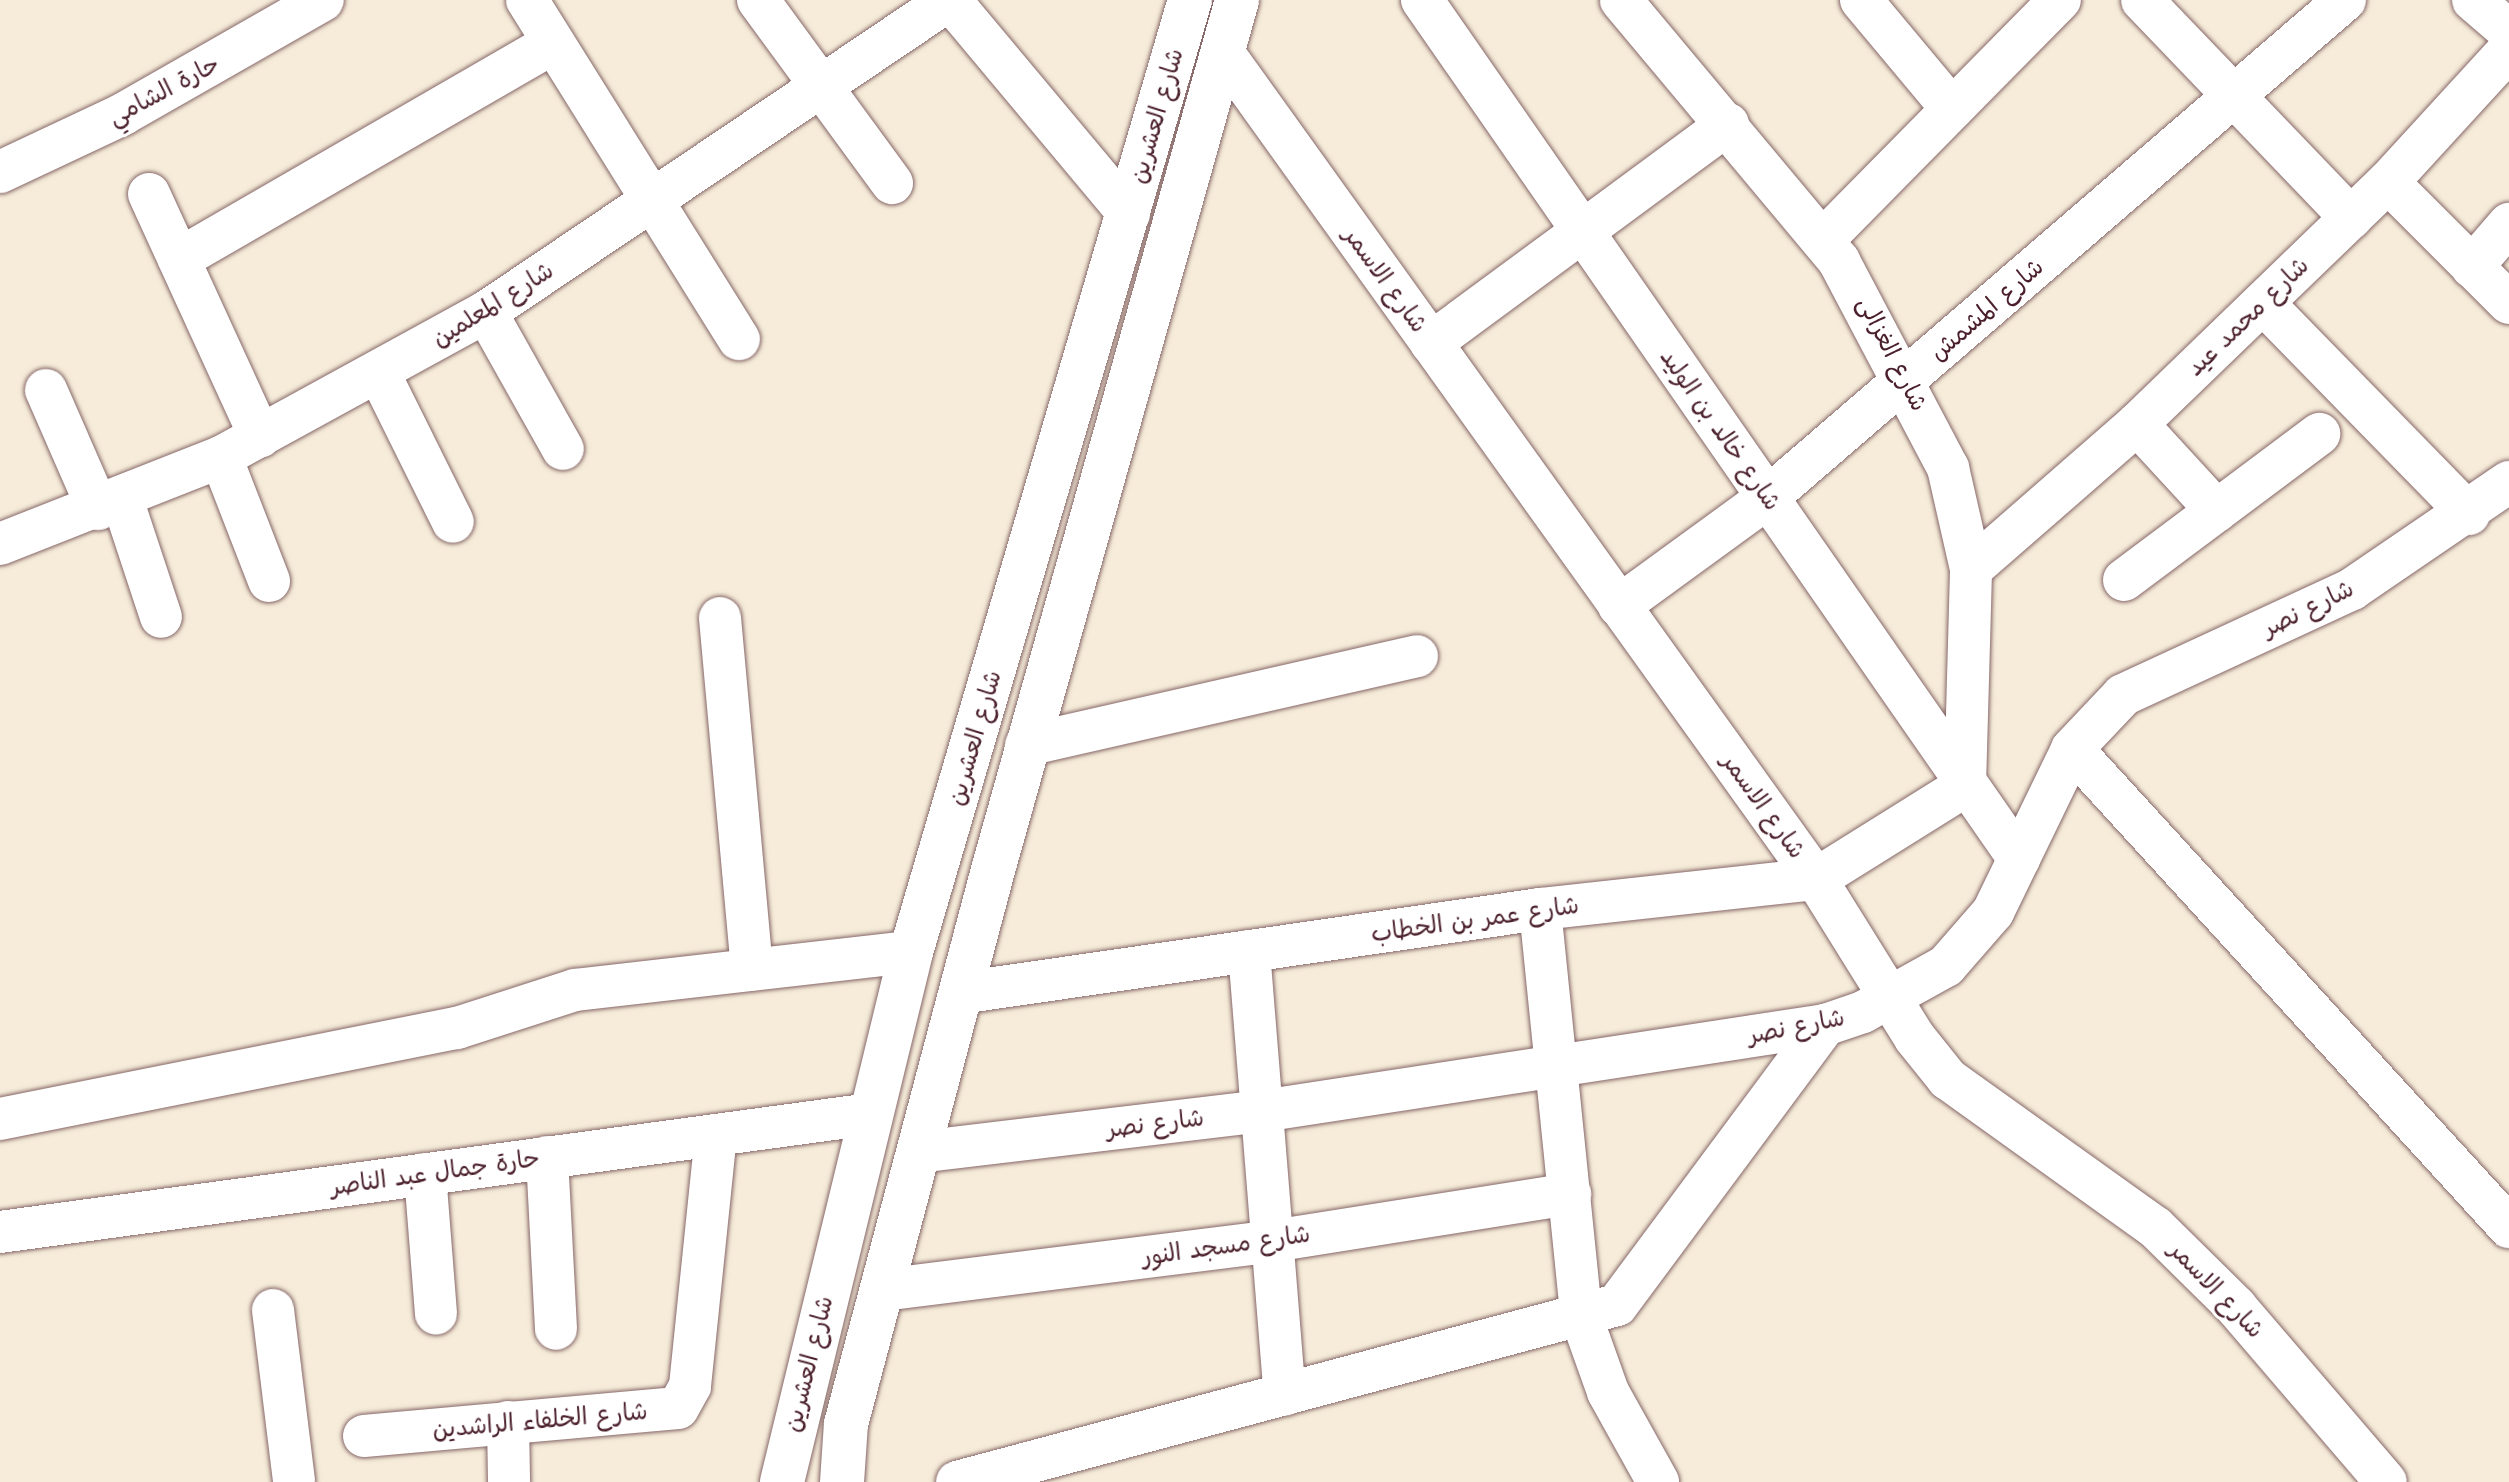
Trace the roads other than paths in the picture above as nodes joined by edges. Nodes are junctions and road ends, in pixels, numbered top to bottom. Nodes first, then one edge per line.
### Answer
1 (323, 0) edge
2 (527, 0) edge
3 (758, 0) edge
4 (949, 0) edge
5 (1237, 0) edge
6 (1422, 0) edge
7 (1621, 0) edge
8 (1861, 0) edge
9 (2142, 0) edge
10 (2345, 0) edge
11 (2473, 0) edge
12 (1184, 4) edge
13 (2049, 4) edge
14 (2509, 31) edge
15 (553, 43) junction
16 (2509, 50) edge
17 (1222, 51) junction
18 (823, 88) junction
19 (2235, 96) junction
20 (1952, 109) junction
21 (1728, 124) junction
22 (0, 172) edge
23 (2388, 182) junction
24 (892, 183) dead end
25 (149, 194) dead end
26 (653, 202) junction
27 (1129, 214) junction
28 (2351, 218) junction
29 (2509, 224) edge
30 (1582, 231) junction
31 (1824, 239) junction
32 (179, 259) junction
33 (2472, 267) junction
34 (2263, 303) junction
35 (2509, 303) edge
36 (486, 312) junction
37 (739, 339) dead end
38 (1431, 343) junction
39 (379, 373) junction
40 (1906, 380) junction
41 (46, 390) dead end
42 (2137, 424) junction
43 (2319, 434) dead end
44 (260, 437) junction
45 (563, 449) dead end
46 (221, 457) junction
47 (2509, 482) edge
48 (1767, 498) junction
49 (110, 504) junction
50 (2217, 511) junction
51 (2469, 514) junction
52 (453, 522) dead end
53 (3, 532) edge
54 (1971, 569) junction
55 (2124, 580) dead end
56 (269, 581) dead end
57 (1619, 606) junction
58 (161, 617) dead end
59 (720, 618) dead end
60 (1417, 656) dead end
61 (1026, 745) junction
62 (2072, 749) junction
63 (1965, 786) junction
64 (2019, 859) junction
65 (1816, 879) junction
66 (1540, 909) junction
67 (1249, 951) junction
68 (911, 952) junction
69 (752, 970) junction
70 (960, 993) junction
71 (1893, 999) junction
72 (1825, 1025) junction
73 (1558, 1066) junction
74 (1262, 1111) junction
75 (870, 1114) junction
76 (0, 1119) edge
77 (716, 1135) junction
78 (918, 1152) junction
79 (547, 1157) junction
80 (425, 1174) junction
81 (1570, 1194) junction
82 (2509, 1227) edge
83 (0, 1232) edge
84 (1273, 1241) junction
85 (882, 1290) junction
86 (273, 1310) dead end
87 (436, 1314) dead end
88 (1581, 1316) junction
89 (556, 1329) dead end
90 (1285, 1395) junction
91 (508, 1422) junction
92 (364, 1436) dead end
93 (294, 1482) edge
94 (509, 1482) edge
95 (782, 1482) edge
96 (842, 1482) edge
97 (957, 1482) edge
98 (1658, 1482) edge
99 (2386, 1482) edge

1 - 22 street, حارة الشامي
2 - 15 street
3 - 18 street
4 - 18 street, شارع المعلمين
4 - 27 street
5 - 17 main road, شارع العشرين
6 - 30 street, شارع خالد بن الوليد
7 - 21 street, شارع الغزالى
8 - 20 street
9 - 19 street
10 - 19 street, شارع المشمش
11 - 14 street
12 - 27 main road, شارع العشرين
13 - 20 street
15 - 26 street
15 - 32 street
16 - 23 street, شارع محمد عيد
17 - 38 street, شارع الاسمر
17 - 61 main road, شارع العشرين
18 - 24 street
18 - 26 street, شارع المعلمين
19 - 28 street
19 - 40 street, شارع المشمش
20 - 31 street
21 - 30 street
21 - 31 street, شارع الغزالى
23 - 28 street, شارع محمد عيد
23 - 33 street
25 - 32 street
26 - 36 street, شارع المعلمين
26 - 37 street
27 - 68 main road, شارع العشرين
28 - 34 street, شارع محمد عيد
29 - 33 street
30 - 38 street
30 - 48 street, شارع خالد بن الوليد
31 - 40 street, شارع الغزالى
32 - 44 street
33 - 35 street
34 - 42 street, شارع محمد عيد
34 - 51 street
36 - 39 street, شارع المعلمين
36 - 45 street
38 - 57 street, شارع الاسمر
39 - 44 street, شارع المعلمين
39 - 52 street
40 - 48 street, شارع المشمش
40 - 54 street, شارع الغزالى
41 - 49 street
42 - 50 street
42 - 54 street, شارع محمد عيد
43 - 50 street
44 - 46 street, شارع المعلمين
46 - 49 street, شارع المعلمين
46 - 56 street
47 - 51 street, شارع نصر
48 - 57 street, شارع المشمش
48 - 63 street, شارع خالد بن الوليد
49 - 53 street, شارع المعلمين
49 - 58 street
50 - 55 street
51 - 62 street, شارع نصر
54 - 63 street, شارع الغزالى
57 - 65 street, شارع الاسمر
59 - 69 street
60 - 61 street
61 - 70 main road, شارع العشرين
62 - 64 street, شارع نصر
62 - 82 street
63 - 64 street, شارع خالد بن الوليد
63 - 65 street, شارع عمر بن الخطاب
64 - 71 street, شارع نصر
65 - 66 street, شارع عمر بن الخطاب
65 - 71 street, شارع الاسمر
66 - 67 street, شارع عمر بن الخطاب
66 - 73 street
67 - 70 street, شارع عمر بن الخطاب
67 - 74 street
68 - 69 street
68 - 75 main road, شارع العشرين
69 - 76 street
70 - 78 main road, شارع العشرين
71 - 72 street, شارع نصر
71 - 99 street, شارع الاسمر
72 - 73 street, شارع نصر
72 - 88 street
73 - 74 street, شارع نصر
73 - 81 street
74 - 78 street, شارع نصر
74 - 84 street
75 - 77 street, حارة جمال عبد الناصر
75 - 95 main road, شارع العشرين
77 - 79 street, حارة جمال عبد الناصر
77 - 91 street, شارع الخلفاء الراشدين
78 - 85 main road, شارع العشرين
79 - 80 street, حارة جمال عبد الناصر
79 - 89 street
80 - 83 street, حارة جمال عبد الناصر
80 - 87 street
81 - 84 street, شارع مسجد النور
81 - 88 street
84 - 85 street, شارع مسجد النور
84 - 90 street
85 - 96 main road, شارع العشرين
86 - 93 street
88 - 90 street
88 - 98 street
90 - 97 street
91 - 92 street, شارع الخلفاء الراشدين
91 - 94 street

